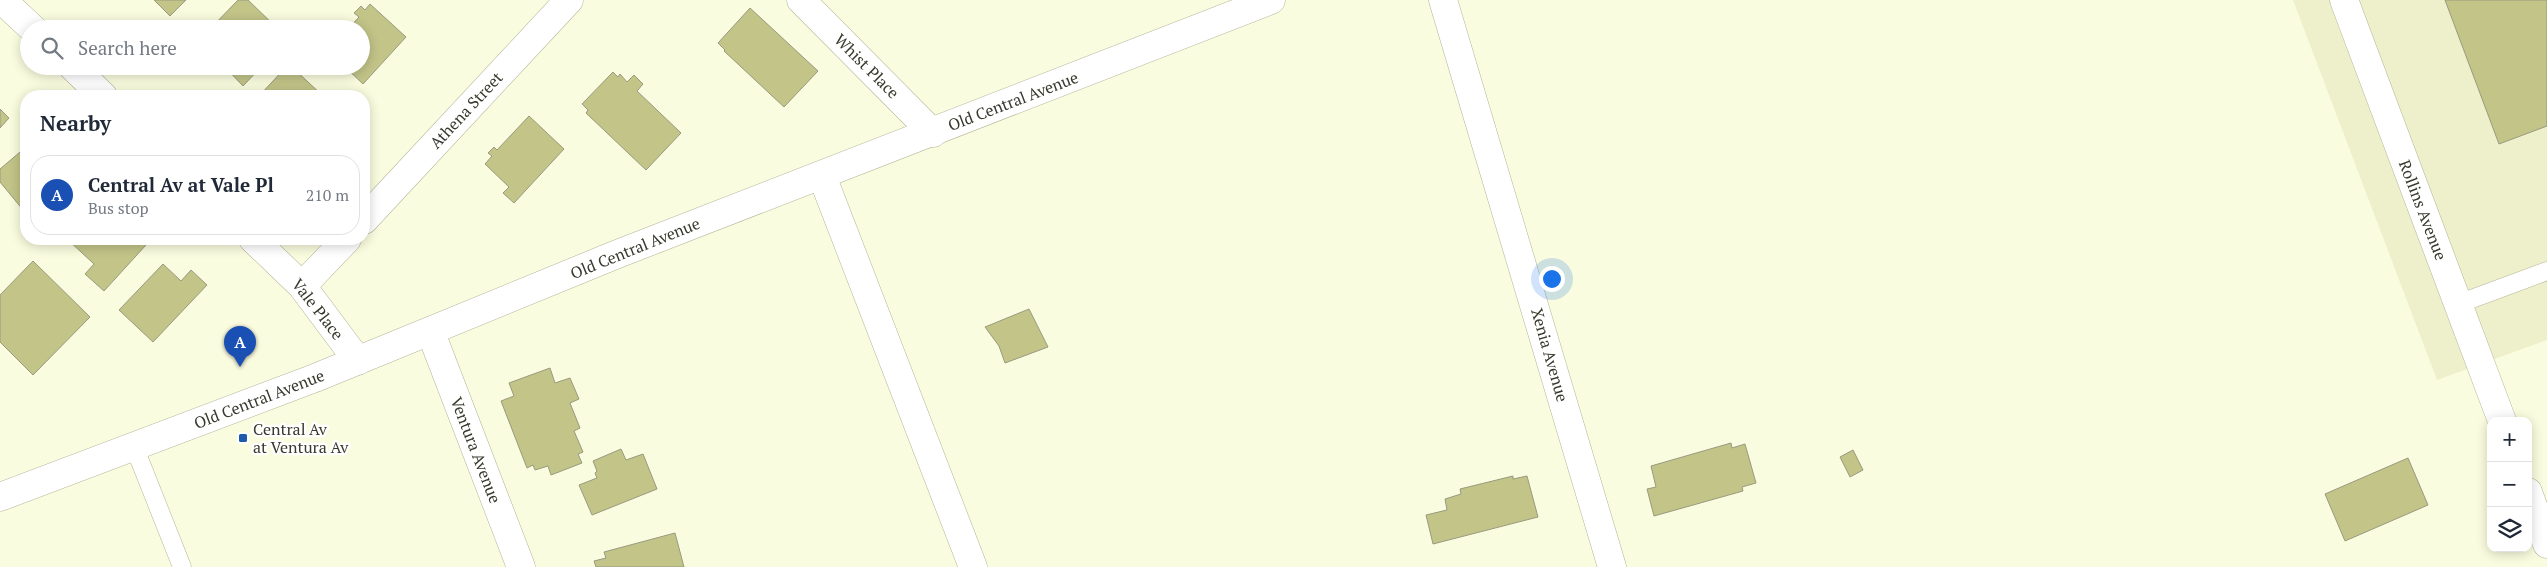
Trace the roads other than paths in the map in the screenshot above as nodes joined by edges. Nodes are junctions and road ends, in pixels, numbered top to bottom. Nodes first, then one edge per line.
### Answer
1 (2, 0) edge
2 (569, 0) edge
3 (801, 0) edge
4 (1271, 0) edge
5 (1443, 0) edge
6 (2344, 0) edge
7 (23, 20) edge
8 (81, 75) edge
9 (97, 90) edge
10 (933, 132) junction
11 (822, 176) junction
12 (370, 214) edge
13 (259, 245) edge
14 (341, 245) edge
15 (2547, 271) edge
16 (302, 286) junction
17 (2458, 304) junction
18 (431, 333) junction
19 (358, 361) junction
20 (2500, 417) edge
21 (134, 446) junction
22 (0, 497) edge
23 (2532, 503) edge
24 (2547, 544) edge
25 (182, 567) edge
26 (521, 567) edge
27 (973, 567) edge
28 (1612, 567) edge

1 - 7 street
2 - 12 street, Athena Street
3 - 10 street, Whist Place
4 - 10 street, Old Central Avenue
5 - 28 street, Xenia Avenue
6 - 17 street, Rollins Avenue
8 - 9 street
10 - 11 street, Old Central Avenue
11 - 18 street, Old Central Avenue
11 - 27 street
13 - 16 street, Vale Place
14 - 16 street
15 - 17 lane
16 - 19 street, Vale Place
17 - 20 street, Rollins Avenue
18 - 19 street, Old Central Avenue
18 - 26 street, Ventura Avenue
19 - 21 street, Old Central Avenue
21 - 22 street, Old Central Avenue
21 - 25 lane
23 - 24 street

